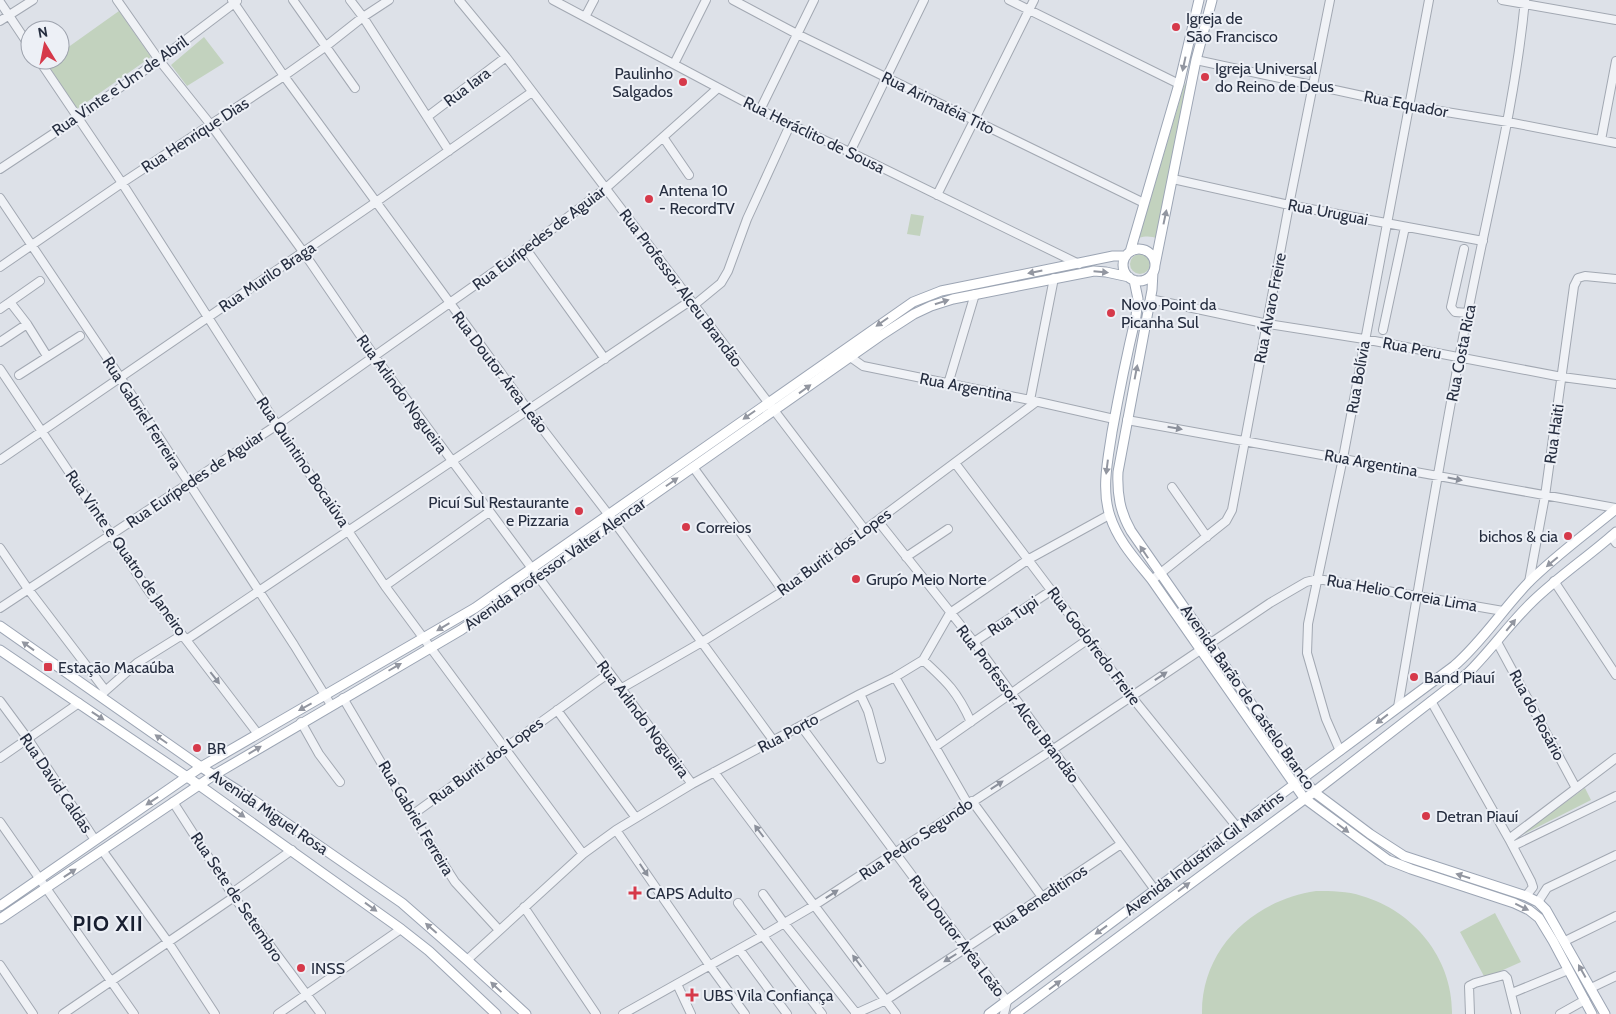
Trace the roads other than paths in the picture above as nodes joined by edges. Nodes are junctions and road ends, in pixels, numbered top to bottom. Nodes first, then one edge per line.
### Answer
1 (32, 0) edge
2 (117, 0) edge
3 (293, 0) edge
4 (350, 0) edge
5 (373, 0) edge
6 (389, 0) edge
7 (459, 0) edge
8 (553, 0) edge
9 (594, 0) edge
10 (706, 0) edge
11 (733, 0) edge
12 (814, 0) edge
13 (924, 0) edge
14 (1009, 0) edge
15 (1034, 0) edge
16 (1200, 0) edge
17 (1212, 0) edge
18 (1330, 0) edge
19 (1429, 0) edge
20 (1502, 0) edge
21 (235, 1) edge
22 (0, 2) edge
23 (1525, 2) edge
24 (378, 7) junction
25 (1030, 10) junction
26 (9, 16) junction
27 (362, 17) junction
28 (585, 17) junction
29 (1616, 20) edge
30 (0, 21) edge
31 (20, 32) edge
32 (796, 34) junction
33 (325, 47) junction
34 (506, 57) junction
35 (159, 60) junction
36 (1196, 60) junction
37 (1616, 61) edge
38 (674, 64) junction
39 (45, 70) edge
40 (284, 76) junction
41 (887, 79) junction
42 (1179, 84) junction
43 (1313, 85) junction
44 (355, 88) dead end
45 (718, 88) junction
46 (532, 92) junction
47 (1409, 106) junction
48 (760, 110) junction
49 (427, 117) junction
50 (77, 118) junction
51 (974, 121) junction
52 (1508, 122) junction
53 (211, 124) junction
54 (790, 125) junction
55 (663, 137) junction
56 (1601, 140) junction
57 (1616, 143) edge
58 (448, 151) junction
59 (850, 152) junction
60 (0, 169) edge
61 (689, 175) dead end
62 (1173, 179) junction
63 (122, 183) junction
64 (606, 188) junction
65 (937, 194) junction
66 (0, 198) edge
67 (376, 202) junction
68 (1144, 203) junction
69 (1290, 205) junction
70 (1387, 223) junction
71 (1405, 227) junction
72 (1483, 241) junction
73 (33, 245) junction
74 (526, 249) junction
75 (1464, 249) dead end
76 (304, 252) junction
77 (1128, 254) junction
78 (1079, 264) junction
79 (0, 267) edge
80 (1154, 269) junction
81 (1054, 278) junction
82 (1131, 279) junction
83 (1616, 280) edge
84 (40, 281) dead end
85 (975, 294) junction
86 (1150, 299) junction
87 (10, 302) junction
88 (450, 304) junction
89 (692, 304) junction
90 (0, 309) edge
91 (1468, 313) junction
92 (209, 317) junction
93 (27, 324) junction
94 (1268, 324) junction
95 (1384, 330) dead end
96 (80, 336) dead end
97 (1364, 339) junction
98 (0, 342) edge
99 (846, 354) junction
100 (47, 356) junction
101 (374, 357) junction
102 (1460, 358) junction
103 (605, 359) junction
104 (828, 366) junction
105 (0, 369) edge
106 (19, 375) dead end
107 (120, 377) junction
108 (1562, 377) junction
109 (948, 384) junction
110 (1616, 384) edge
111 (1033, 401) junction
112 (768, 402) junction
113 (528, 410) junction
114 (774, 410) junction
115 (1114, 419) junction
116 (1127, 420) junction
117 (277, 425) junction
118 (41, 431) junction
119 (1245, 440) junction
120 (1343, 458) junction
121 (0, 460) edge
122 (451, 461) junction
123 (955, 463) junction
124 (694, 467) junction
125 (1438, 475) junction
126 (189, 484) junction
127 (1172, 488) dead end
128 (1545, 496) junction
129 (1616, 508) edge
130 (489, 512) junction
131 (608, 515) junction
132 (1109, 515) junction
133 (878, 521) junction
134 (615, 523) junction
135 (948, 529) dead end
136 (865, 530) junction
137 (349, 531) junction
138 (111, 535) junction
139 (1207, 537) junction
140 (1615, 537) edge
141 (0, 548) edge
142 (906, 556) junction
143 (1029, 559) junction
144 (531, 568) junction
145 (1160, 573) junction
146 (537, 577) junction
147 (1318, 579) junction
148 (1152, 580) junction
149 (1554, 581) junction
150 (1529, 582) junction
151 (384, 586) junction
152 (28, 589) junction
153 (1052, 590) junction
154 (259, 591) junction
155 (783, 591) junction
156 (1418, 595) junction
157 (0, 608) edge
158 (1503, 611) junction
159 (950, 612) junction
160 (0, 626) edge
161 (184, 637) junction
162 (423, 639) junction
163 (1087, 640) junction
164 (702, 642) junction
165 (974, 642) junction
166 (1497, 642) junction
167 (1210, 644) junction
168 (429, 648) junction
169 (0, 650) edge
170 (1201, 650) junction
171 (923, 660) junction
172 (610, 673) junction
173 (1616, 675) edge
174 (895, 677) junction
175 (622, 688) junction
176 (102, 693) junction
177 (860, 694) junction
178 (1011, 694) junction
179 (326, 696) junction
180 (1131, 696) junction
181 (343, 698) junction
182 (0, 701) edge
183 (1430, 701) junction
184 (79, 703) junction
185 (331, 705) junction
186 (1398, 707) junction
187 (557, 710) junction
188 (301, 722) junction
189 (971, 722) junction
190 (800, 726) junction
191 (258, 734) junction
192 (28, 739) junction
193 (773, 740) junction
194 (505, 747) junction
195 (935, 747) junction
196 (1052, 750) junction
197 (1340, 751) junction
198 (0, 758) edge
199 (1616, 758) edge
200 (881, 760) dead end
201 (201, 767) junction
202 (714, 772) junction
203 (214, 775) junction
204 (187, 777) junction
205 (1303, 778) junction
206 (340, 782) dead end
207 (692, 784) junction
208 (199, 785) junction
209 (1294, 785) junction
210 (1576, 788) junction
211 (1314, 792) junction
212 (1616, 796) edge
213 (1304, 798) junction
214 (173, 802) junction
215 (970, 803) junction
216 (412, 815) junction
217 (636, 818) junction
218 (0, 822) edge
219 (1237, 827) junction
220 (616, 830) junction
221 (95, 840) junction
222 (1511, 843) junction
223 (1121, 844) junction
224 (102, 850) junction
225 (292, 850) junction
226 (895, 853) junction
227 (583, 854) junction
228 (1616, 855) edge
229 (39, 879) junction
230 (46, 889) junction
231 (1155, 890) junction
232 (763, 894) dead end
233 (233, 895) junction
234 (1526, 896) junction
235 (1042, 897) junction
236 (1538, 902) junction
237 (738, 903) dead end
238 (816, 905) junction
239 (0, 906) edge
240 (524, 907) junction
241 (1616, 916) edge
242 (0, 919) edge
243 (784, 923) junction
244 (401, 929) junction
245 (499, 930) junction
246 (764, 935) junction
247 (1565, 941) junction
248 (168, 942) junction
249 (966, 948) junction
250 (739, 949) junction
251 (467, 960) junction
252 (0, 965) edge
253 (710, 966) junction
254 (1568, 970) junction
255 (1616, 976) edge
256 (111, 981) junction
257 (677, 984) junction
258 (1591, 988) junction
259 (1512, 994) junction
260 (306, 995) junction
261 (886, 1000) junction
262 (1584, 1000) junction
263 (1007, 1001) junction
264 (33, 1014) edge
265 (63, 1014) edge
266 (134, 1014) edge
267 (215, 1014) edge
268 (278, 1014) edge
269 (321, 1014) edge
270 (496, 1014) edge
271 (526, 1014) edge
272 (596, 1014) edge
273 (623, 1014) edge
274 (691, 1014) edge
275 (745, 1014) edge
276 (787, 1014) edge
277 (822, 1014) edge
278 (855, 1014) edge
279 (896, 1014) edge
280 (989, 1014) edge
281 (1004, 1014) edge
282 (1015, 1014) edge
283 (1470, 1014) edge
284 (1516, 1014) edge
285 (1560, 1014) edge
286 (1592, 1014) edge
287 (1605, 1014) edge

1 - 26 street
2 - 35 street, Rua Arlindo Nogueira
3 - 33 street
4 - 27 street
5 - 24 street
6 - 24 street, Rua Henrique Dias
7 - 34 street, Rua Professor Alceu Brandão
8 - 28 street, Rua Heráclito de Sousa
9 - 28 street
10 - 38 street
11 - 32 street, Rua Arimatéia Tito
12 - 32 street
13 - 41 street
14 - 25 street
15 - 25 street
16 -> 42 main road
17 - 36 main road, Avenida Barão de Castelo Branco
18 - 43 street, Rua Álvaro Freire
19 - 47 street, Rua Bolívia
20 - 23 street
21 - 35 street, Rua Vinte e Um de Abril
21 - 40 street, Rua Doutor Área Leão
22 - 26 street
23 - 29 street
23 - 52 street, Rua Costa Rica
24 - 27 street, Rua Henrique Dias
25 - 42 street
25 - 51 street
26 - 30 street
26 - 31 street
27 - 33 street, Rua Henrique Dias
27 - 49 street
28 - 38 street, Rua Heráclito de Sousa
32 - 41 street, Rua Arimatéia Tito
32 - 48 street
33 - 40 street, Rua Henrique Dias
33 - 44 street
34 - 46 street, Rua Professor Alceu Brandão
34 - 49 street, Rua Iara
35 - 50 street, Rua Vinte e Um de Abril
35 - 53 street, Rua Arlindo Nogueira
36 - 43 street, Rua Equador
36 - 62 main road, Avenida Barão de Castelo Branco
37 - 56 street
38 - 45 street, Rua Heráclito de Sousa
39 - 50 street, Rua Quintino Bocaiúva
40 - 53 street, Rua Henrique Dias
40 - 67 street, Rua Doutor Área Leão
41 - 51 street, Rua Arimatéia Tito
41 - 59 street
42 - 68 main road
43 - 47 street, Rua Equador
43 - 69 street, Rua Álvaro Freire
45 - 48 street, Rua Heráclito de Sousa
45 - 55 street, Rua Eurípedes de Aguiar
46 - 58 street, Rua Murilo Braga
46 - 64 street, Rua Professor Alceu Brandão
47 - 52 street, Rua Equador
47 - 70 street, Rua Bolívia
48 - 54 street, Rua Heráclito de Sousa
49 - 58 street
50 - 60 street, Rua Vinte e Um de Abril
50 - 63 street, Rua Quintino Bocaiúva
51 - 65 street
51 - 68 street, Rua Arimatéia Tito
52 - 56 street, Rua Equador
52 - 72 street, Rua Costa Rica
53 - 63 street, Rua Henrique Dias
53 - 76 street, Rua Arlindo Nogueira
54 - 59 street, Rua Heráclito de Sousa
54 - 89 street
55 - 61 street
55 - 64 street, Rua Eurípedes de Aguiar
56 - 57 street, Rua Equador
58 - 67 street, Rua Murilo Braga
59 - 65 street, Rua Heráclito de Sousa
62 - 69 street, Rua Uruguai
80 -> 62 main road, Avenida Barão de Castelo Branco
63 - 73 street, Rua Henrique Dias
63 - 92 street, Rua Quintino Bocaiúva
64 - 74 street, Rua Eurípedes de Aguiar
64 - 89 street, Rua Professor Alceu Brandão
65 - 78 street, Rua Heráclito de Sousa
66 - 73 street, Rua Gabriel Ferreira
67 - 76 street, Rua Murilo Braga
67 - 88 street, Rua Doutor Área Leão
68 - 77 main road
69 - 70 street, Rua Uruguai
69 - 94 street, Rua Álvaro Freire
70 - 71 street, Rua Uruguai
70 - 97 street, Rua Bolívia
71 - 72 street, Rua Uruguai
71 - 95 street
72 - 91 street, Rua Costa Rica
73 - 79 street, Rua Henrique Dias
73 - 107 street, Rua Gabriel Ferreira
74 - 88 street, Rua Eurípedes de Aguiar
74 - 103 street
75 - 91 street
76 - 92 street, Rua Murilo Braga
76 - 101 street, Rua Arlindo Nogueira
77 - 78 main road, Avenida Professor Valter Alencar
77 - 80 main road
77 - 82 main road
78 -> 99 main road, Avenida Professor Valter Alencar
80 - 82 main road
80 - 86 main road, Avenida Barão de Castelo Branco
81 -> 82 main road, Avenida Professor Valter Alencar
81 - 85 main road, Avenida Professor Valter Alencar
81 - 111 street
82 - 115 main road, Avenida Barão de Castelo Branco
83 - 108 street, Rua Haiti
84 - 87 street
99 -> 85 main road, Avenida Professor Valter Alencar
85 - 109 street
86 - 94 street, Rua Peru
116 -> 86 main road, Avenida Barão de Castelo Branco
87 - 90 street
87 - 93 street
88 - 101 street, Rua Eurípedes de Aguiar
88 - 113 street, Rua Doutor Área Leão
89 - 103 street
89 - 112 street, Rua Professor Alceu Brandão
91 - 102 street, Rua Costa Rica
92 - 107 street, Rua Murilo Braga
92 - 117 street, Rua Quintino Bocaiúva
93 - 98 street
93 - 100 street
94 - 97 street, Rua Peru
94 - 119 street, Rua Álvaro Freire
96 - 100 street
97 - 102 street, Rua Peru
97 - 120 street, Rua Bolívia
99 - 104 main road, Avenida Professor Valter Alencar
99 - 109 street, Rua Argentina
100 - 106 street
101 - 117 street, Rua Eurípedes de Aguiar
101 - 122 street, Rua Arlindo Nogueira
102 - 108 street, Rua Peru
102 - 125 street, Rua Costa Rica
103 - 113 street
104 - 112 main road, Avenida Professor Valter Alencar
114 -> 104 main road, Avenida Professor Valter Alencar
105 - 118 street, Rua Vinte e Quatro de Janeiro
107 - 118 street, Rua Murilo Braga
107 - 126 street, Rua Gabriel Ferreira
108 - 110 street, Rua Peru
108 - 128 street, Rua Haiti
109 - 111 street, Rua Argentina
111 - 115 street, Rua Argentina
111 - 123 street, Rua Buriti dos Lopes
112 - 114 street, Rua Professor Alceu Brandão
112 -> 131 main road, Avenida Professor Valter Alencar
113 - 122 street
113 - 131 street, Rua Doutor Área Leão
114 - 124 main road, Avenida Professor Valter Alencar
114 - 136 street, Rua Professor Alceu Brandão
115 -> 132 main road, Avenida Barão de Castelo Branco
116 -> 119 street, Rua Argentina
145 -> 116 main road, Avenida Barão de Castelo Branco
117 - 126 street, Rua Eurípedes de Aguiar
117 - 137 street, Rua Quintino Bocaiúva
118 - 121 street, Rua Murilo Braga
118 - 138 street, Rua Vinte e Quatro de Janeiro
119 - 120 street, Rua Argentina
119 - 139 street, Rua Álvaro Freire
120 - 125 street, Rua Argentina
120 - 147 street, Rua Bolívia
122 - 130 street, Rua Arlindo Nogueira
122 - 137 street
123 - 133 street, Rua Buriti dos Lopes
123 - 143 street, Rua Godofredo Freire
134 -> 124 main road, Avenida Professor Valter Alencar
124 - 155 street
125 -> 128 street, Rua Argentina
125 - 156 street, Rua Costa Rica
126 - 138 street, Rua Eurípedes de Aguiar
126 - 154 street, Rua Gabriel Ferreira
127 - 139 street
128 - 129 street, Rua Argentina
128 - 150 street, Rua Haiti
129 -> 150 main road, Avenida Industrial Gil Martins
130 - 144 street, Rua Arlindo Nogueira
130 - 151 street
131 - 134 street, Rua Doutor Área Leão
131 - 144 main road, Avenida Professor Valter Alencar
132 - 143 street, Rua Porto
132 - 148 main road, Avenida Barão de Castelo Branco
133 - 136 street, Rua Buriti dos Lopes
133 - 142 street, Rua Professor Alceu Brandão
134 - 146 main road, Avenida Professor Valter Alencar
134 - 164 street, Rua Doutor Área Leão
135 - 142 street
136 - 155 street, Rua Buriti dos Lopes
137 - 151 street, Rua Quintino Bocaiúva
137 - 154 street
138 - 152 street, Rua Eurípedes de Aguiar
138 - 161 street, Rua Vinte e Quatro de Janeiro
139 - 145 street, Rua Álvaro Freire
140 - 149 main road, Avenida Industrial Gil Martins
141 - 152 street
142 - 159 street, Rua Professor Alceu Brandão
143 - 153 street, Rua Godofredo Freire
143 - 159 street, Rua Porto
144 - 146 street, Rua Arlindo Nogueira
144 -> 162 main road, Avenida Professor Valter Alencar
145 - 148 street, Rua Álvaro Freire
145 - 167 main road, Avenida Barão de Castelo Branco
146 - 168 main road, Avenida Professor Valter Alencar
146 - 172 street, Rua Arlindo Nogueira
147 - 156 street, Rua Helio Correia Lima
147 - 167 street, Rua Helio Correia Lima
147 - 197 street, Rua Bolívia
148 - 170 main road, Avenida Barão de Castelo Branco
166 -> 149 main road, Avenida Industrial Gil Martins
149 - 173 street
150 - 158 main road, Avenida Industrial Gil Martins
151 - 162 street, Rua Quintino Bocaiúva
152 - 157 street, Rua Eurípedes de Aguiar
152 - 176 street
153 - 163 street, Rua Godofredo Freire
153 - 165 street, Rua Tupi
154 - 161 street
154 - 179 street, Rua Gabriel Ferreira
155 - 164 street, Rua Buriti dos Lopes
156 - 158 street, Rua Helio Correia Lima
156 - 186 street, Rua Costa Rica
158 - 186 main road, Avenida Industrial Gil Martins
159 - 165 street, Rua Professor Alceu Brandão
159 - 171 street, Rua Porto
176 -> 160 main road, Avenida Miguel Rosa
161 - 176 street
161 -> 191 street, Rua Vinte e Quatro de Janeiro
162 - 168 street, Rua Quintino Bocaiúva
162 - 179 main road, Avenida Professor Valter Alencar
163 - 178 street
163 - 180 street, Rua Godofredo Freire
164 - 175 street, Rua Buriti dos Lopes
164 - 193 street, Rua Doutor Área Leão
165 - 178 street, Rua Professor Alceu Brandão
166 - 183 main road, Avenida Industrial Gil Martins
166 - 210 street, Rua do Rosário
167 - 170 street, Rua Helio Correia Lima
167 - 205 main road, Avenida Barão de Castelo Branco
181 -> 168 main road, Avenida Professor Valter Alencar
168 - 194 street, Rua Quintino Bocaiúva
169 - 184 main road, Avenida Miguel Rosa
180 -> 170 street, Rua Pedro Segundo
170 - 209 main road, Avenida Barão de Castelo Branco
171 - 174 street, Rua Porto
171 - 189 street
172 - 175 street, Rua Arlindo Nogueira
172 - 187 street, Rua Buriti dos Lopes
174 - 177 street, Rua Porto
174 - 195 street
175 - 207 street, Rua Arlindo Nogueira
201 -> 176 main road, Avenida Miguel Rosa
177 - 190 street, Rua Porto
177 - 200 street
178 - 189 street
178 - 196 street, Rua Professor Alceu Brandão
179 - 185 street, Rua Gabriel Ferreira
179 -> 191 main road, Avenida Professor Valter Alencar
180 - 196 street, Rua Pedro Segundo
180 - 219 street, Rua Godofredo Freire
181 - 185 main road, Avenida Professor Valter Alencar
181 - 216 street, Rua Gabriel Ferreira
182 - 192 street, Rua David Caldas
183 - 211 main road, Avenida Industrial Gil Martins
183 - 222 street
184 - 192 street
184 -> 204 main road, Avenida Miguel Rosa
185 - 188 main road, Avenida Professor Valter Alencar
186 -> 197 main road, Avenida Industrial Gil Martins
187 - 194 street, Rua Buriti dos Lopes
187 - 217 street
203 -> 188 main road, Avenida Professor Valter Alencar
188 - 206 street
189 - 195 street
190 - 193 street, Rua Porto
190 - 226 street, Rua Doutor Arêa Leão
191 - 201 main road, Avenida Professor Valter Alencar
192 - 198 street
192 - 221 street, Rua David Caldas
193 - 202 street, Rua Porto
194 - 216 street, Rua Buriti dos Lopes
194 - 227 street, Rua Quintino Bocaiúva
195 - 215 street
215 -> 196 street, Rua Pedro Segundo
196 - 223 street, Rua Professor Alceu Brandão
197 - 205 main road, Avenida Industrial Gil Martins
199 - 210 street
201 - 203 main road, Avenida Miguel Rosa
201 - 204 main road, Avenida Professor Valter Alencar
202 - 207 street, Rua Porto
238 -> 202 street, Rua Arlindo Nogueira
203 - 208 main road, Avenida Professor Valter Alencar
251 -> 203 main road, Avenida Miguel Rosa
204 - 208 main road, Avenida Miguel Rosa
204 -> 221 main road, Avenida Professor Valter Alencar
205 - 209 main road, Avenida Industrial Gil Martins
205 - 211 main road, Avenida Barão de Castelo Branco
207 - 217 street, Rua Porto
208 - 214 main road, Avenida Professor Valter Alencar
208 -> 225 main road, Avenida Miguel Rosa
209 - 213 main road, Avenida Barão de Castelo Branco
209 - 219 main road, Avenida Industrial Gil Martins
210 - 222 street
211 - 213 main road, Avenida Industrial Gil Martins
234 -> 211 main road, Avenida Barão de Castelo Branco
212 - 222 street
213 -> 254 main road, Avenida Barão de Castelo Branco
282 -> 213 main road, Avenida Industrial Gil Martins
214 - 224 main road, Avenida Professor Valter Alencar
214 - 233 street, Rua Sete de Setembro
215 - 226 street, Rua Pedro Segundo
215 - 235 street
216 - 245 street, Rua Gabriel Ferreira
217 - 220 street, Rua Porto
218 - 229 street
219 - 231 main road, Avenida Industrial Gil Martins
220 - 227 street, Rua Porto
220 -> 253 street
221 - 229 main road, Avenida Professor Valter Alencar
222 - 234 street
223 - 231 street, Rua Professor Alceu Brandão
223 - 235 street, Rua Beneditinos
230 -> 224 main road, Avenida Professor Valter Alencar
224 - 248 street, Rua David Caldas
225 - 233 street
225 -> 244 main road, Avenida Miguel Rosa
238 -> 226 street, Rua Pedro Segundo
226 - 249 street, Rua Doutor Arêa Leão
227 - 240 street, Rua Porto
228 - 236 street
229 - 230 street
229 - 239 main road, Avenida Professor Valter Alencar
230 - 242 main road, Avenida Professor Valter Alencar
230 - 256 street
231 -> 263 main road, Avenida Industrial Gil Martins
232 - 243 street
233 - 248 street
233 - 260 street, Rua Sete de Setembro
234 - 236 main road, Avenida Barão de Castelo Branco
235 - 249 street, Rua Beneditinos
236 - 247 main road, Avenida Barão de Castelo Branco
237 - 246 street
238 - 243 street, Rua Pedro Segundo
261 -> 238 street, Rua Arlindo Nogueira
240 - 245 street, Rua Porto
240 - 272 street
241 - 247 street
243 - 246 street, Rua Pedro Segundo
243 - 278 street
244 - 260 street
244 - 270 main road, Avenida Miguel Rosa
245 - 251 street, Rua Porto
246 - 250 street, Rua Pedro Segundo
246 - 277 street
258 -> 247 main road, Avenida Barão de Castelo Branco
248 - 256 street
248 - 267 street, Rua David Caldas
249 -> 261 street, Rua Beneditinos
249 - 263 street, Rua Doutor Arêa Leão
250 - 253 street, Rua Pedro Segundo
250 - 276 street
271 -> 251 main road, Avenida Miguel Rosa
252 - 264 street
253 - 257 street, Rua Pedro Segundo
253 - 275 street
254 - 259 street
254 - 262 main road, Avenida Barão de Castelo Branco
255 - 258 street
256 - 265 street
256 - 266 street
257 - 273 street, Rua Pedro Segundo
257 - 274 street
258 - 287 main road, Avenida Barão de Castelo Branco
259 - 283 street
259 - 284 street
260 - 268 street
260 - 269 street, Rua Sete de Setembro
261 - 278 street, Rua Beneditinos
261 - 279 street, Rua Arlindo Nogueira
262 - 285 street
262 - 286 main road, Avenida Barão de Castelo Branco
263 - 280 main road, Avenida Industrial Gil Martins
263 - 281 street

